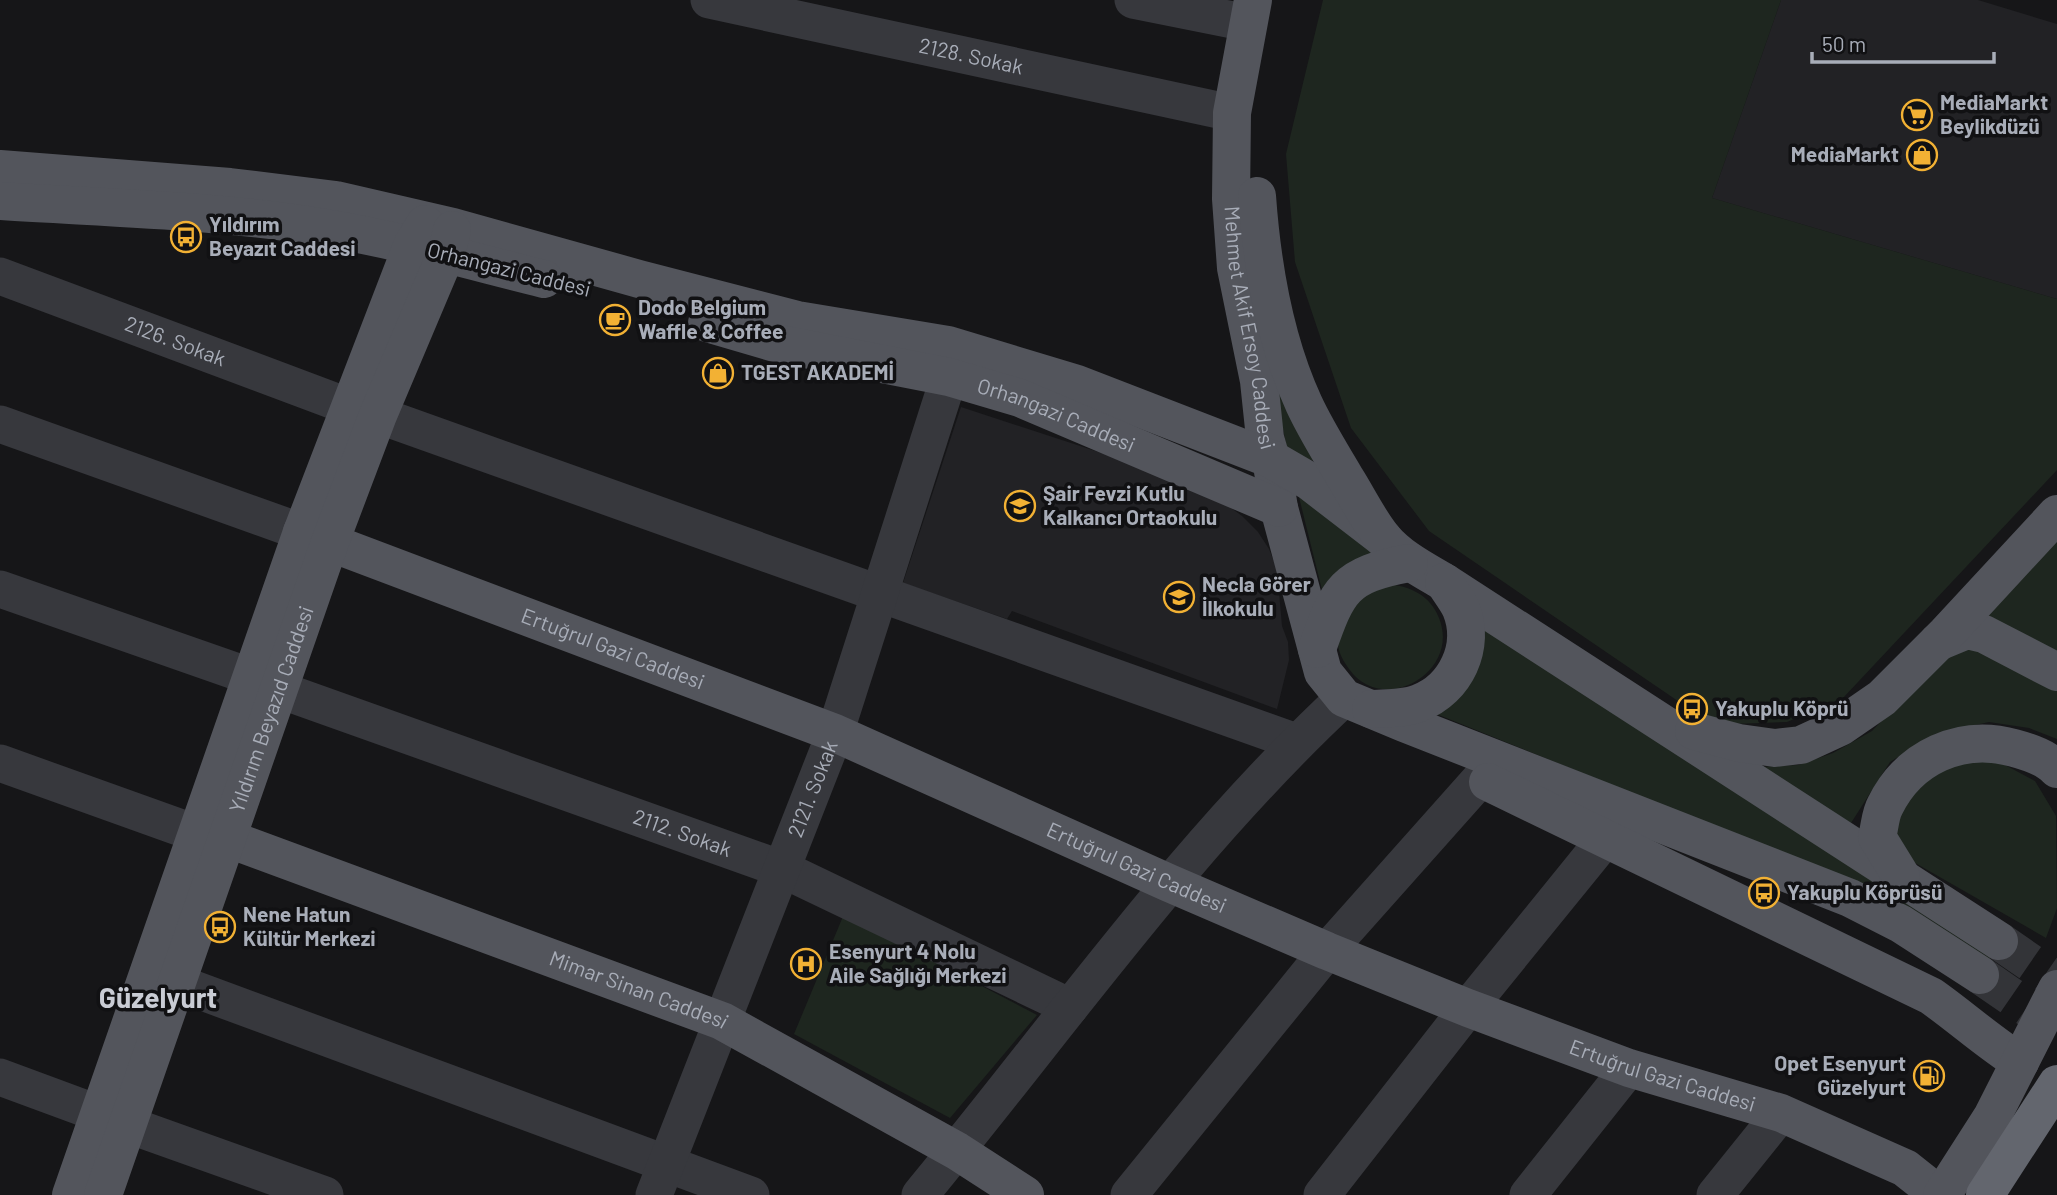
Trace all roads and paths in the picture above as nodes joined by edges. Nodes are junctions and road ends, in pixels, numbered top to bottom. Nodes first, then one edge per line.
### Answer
1 (709, 0) edge
2 (1133, 0) edge
3 (749, 5) edge
4 (1259, 8) edge
5 (1232, 113) junction
6 (0, 169) edge
7 (0, 201) edge
8 (434, 237) junction
9 (0, 276) edge
10 (950, 377) junction
11 (364, 411) junction
12 (0, 424) edge
13 (1271, 459) junction
14 (1279, 508) junction
15 (2057, 514) edge
16 (316, 537) junction
17 (1396, 550) junction
18 (1444, 582) junction
19 (0, 589) edge
20 (881, 594) junction
21 (1938, 642) junction
22 (1317, 649) junction
23 (2057, 671) edge
24 (266, 683) junction
25 (1357, 703) junction
26 (1640, 709) junction
27 (835, 733) junction
28 (1438, 737) junction
29 (1296, 742) junction
30 (2, 768) edge
31 (2057, 769) edge
32 (1480, 778) junction
33 (212, 836) junction
34 (1606, 838) junction
35 (782, 869) junction
36 (1904, 881) junction
37 (1169, 883) junction
38 (1999, 941) tunnel mouth
39 (1327, 951) junction
40 (1980, 975) tunnel mouth
41 (177, 983) junction
42 (2057, 989) edge
43 (1070, 1007) junction
44 (1468, 1008) junction
45 (722, 1021) junction
46 (2020, 1062) junction
47 (1629, 1068) junction
48 (0, 1077) edge
49 (2057, 1084) edge
50 (1781, 1113) junction
51 (113, 1119) junction
52 (957, 1151) junction
53 (660, 1179) edge
54 (71, 1195) edge
55 (103, 1195) edge
56 (325, 1195) edge
57 (751, 1195) edge
58 (920, 1195) edge
59 (1025, 1195) edge
60 (1129, 1195) edge
61 (1322, 1195) edge
62 (1528, 1195) edge
63 (1714, 1195) edge
64 (1940, 1195) edge
65 (1984, 1195) edge

1 - 3 street, 2128. Sokak
2 - 4 street
3 - 5 street, 2128. Sokak
4 - 5 main road, Mehmet Akif Ersoy Caddesi
4 - 17 main road, Mehmet Akif Ersoy Caddesi
5 - 13 main road, Mehmet Akif Ersoy Caddesi
6 - 8 main road
7 - 8 main road, Orhangazi Caddesi
8 - 10 main road, Orhangazi Caddesi
8 - 11 main road, Yıldırım Beyazıd Caddesi
8 - 13 main road
9 - 11 street, 2126. Sokak
10 - 14 main road, Orhangazi Caddesi
10 - 20 street, 2121. Sokak
11 - 16 main road, Yıldırım Beyazıd Caddesi
11 - 20 street, 2126. Sokak
12 - 16 street, Ertuğrul Gazi Caddesi
13 - 14 main road, Mehmet Akif Ersoy Caddesi
13 - 17 main road
14 - 22 main road, Mehmet Akif Ersoy Caddesi
15 - 21 main road
16 - 24 main road, Yıldırım Beyazıd Caddesi
16 - 27 main road, Ertuğrul Gazi Caddesi
17 - 18 main road
17 - 22 main road
18 - 25 main road
18 - 26 main road
19 - 24 street, 2112. Sokak
20 - 27 street, 2121. Sokak
20 - 29 street, 2126. Sokak
21 - 23 main road
21 - 26 main road
22 - 25 main road
24 - 33 main road, Yıldırım Beyazıd Caddesi
24 - 35 street, 2112. Sokak
25 - 28 main road
25 - 29 street
26 - 36 main road
27 - 35 street, 2121. Sokak
27 - 37 main road, Ertuğrul Gazi Caddesi
28 - 32 main road
28 - 40 main road
29 - 37 street
30 - 33 street, Mimar Sinan Caddesi
31 - 36 main road
32 - 34 main road
32 - 39 street
33 - 41 main road, Yıldırım Beyazıd Caddesi
33 - 45 main road, Mimar Sinan Caddesi
33 - 51 main road, Yıldırım Beyazıd Caddesi
34 - 44 street
34 - 46 main road
35 - 43 street, 2112. Sokak
35 - 45 street, 2121. Sokak
36 - 38 main road
37 - 39 main road, Ertuğrul Gazi Caddesi
37 - 43 street
39 - 44 main road, Ertuğrul Gazi Caddesi
39 - 60 street
41 - 51 main road, Yıldırım Beyazıd Caddesi
41 - 53 street
42 - 46 main road
43 - 52 street
44 - 47 main road, Ertuğrul Gazi Caddesi
44 - 61 street
45 - 52 main road, Mimar Sinan Caddesi
45 - 53 street, 2121. Sokak
46 - 64 main road
47 - 50 main road, Ertuğrul Gazi Caddesi
47 - 62 street
48 - 51 street
49 - 65 highway
50 - 63 street
50 - 64 main road, Ertuğrul Gazi Caddesi
51 - 54 main road, Yıldırım Beyazıd Caddesi
51 - 55 main road, Yıldırım Beyazıd Caddesi
51 - 56 street
52 - 58 street
52 - 59 main road, Mimar Sinan Caddesi
53 - 57 street

